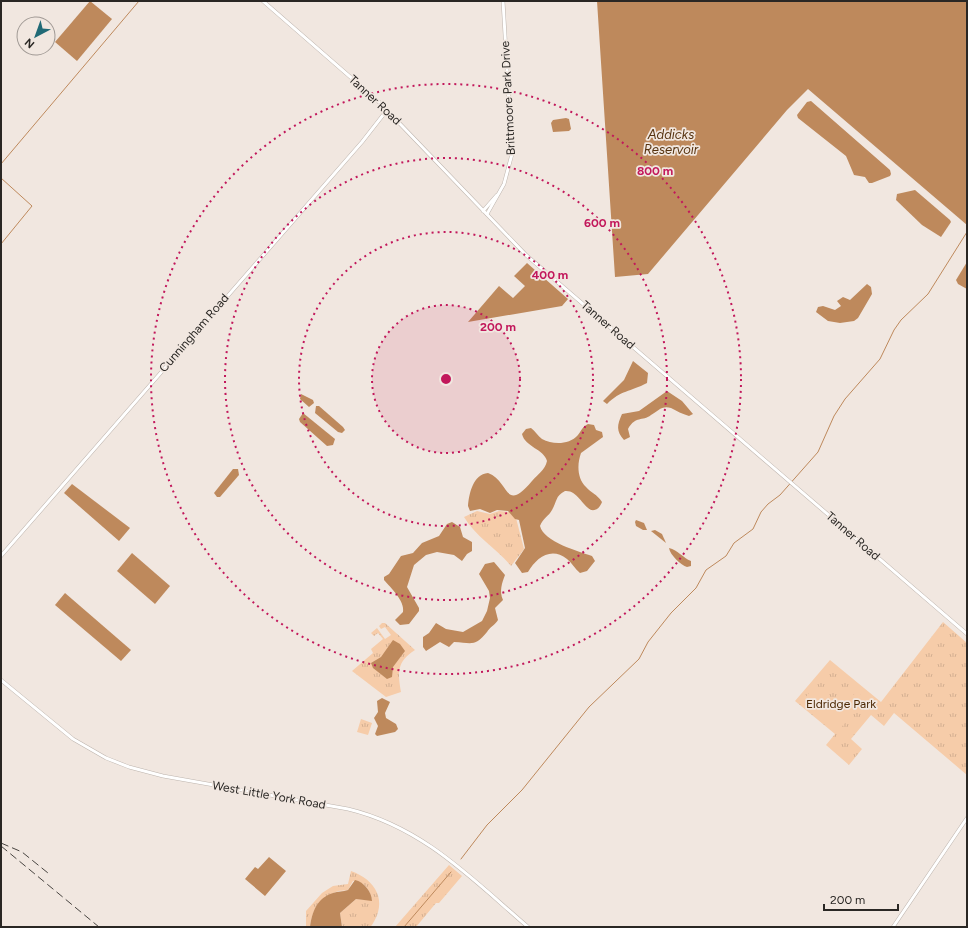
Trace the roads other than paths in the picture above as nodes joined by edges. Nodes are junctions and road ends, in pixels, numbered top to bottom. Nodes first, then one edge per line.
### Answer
1 (263, 1) edge
2 (503, 1) edge
3 (387, 110) junction
4 (500, 192) junction
5 (484, 211) junction
6 (487, 214) junction
7 (1, 556) edge
8 (967, 634) edge
9 (1, 680) edge
10 (967, 818) edge
11 (528, 927) edge
12 (894, 927) edge

1 - 3 main road, Tanner Road
2 - 4 main road, Brittmoore Park Drive
3 - 5 main road, Tanner Road
3 - 7 main road, Cunningham Road
4 - 5 main road, Brittmoore Park Drive
4 - 6 main road, Brittmoore Park Drive
5 - 6 main road, Tanner Road
6 - 8 main road, Tanner Road
9 - 11 main road, West Little York Road
10 - 12 main road

